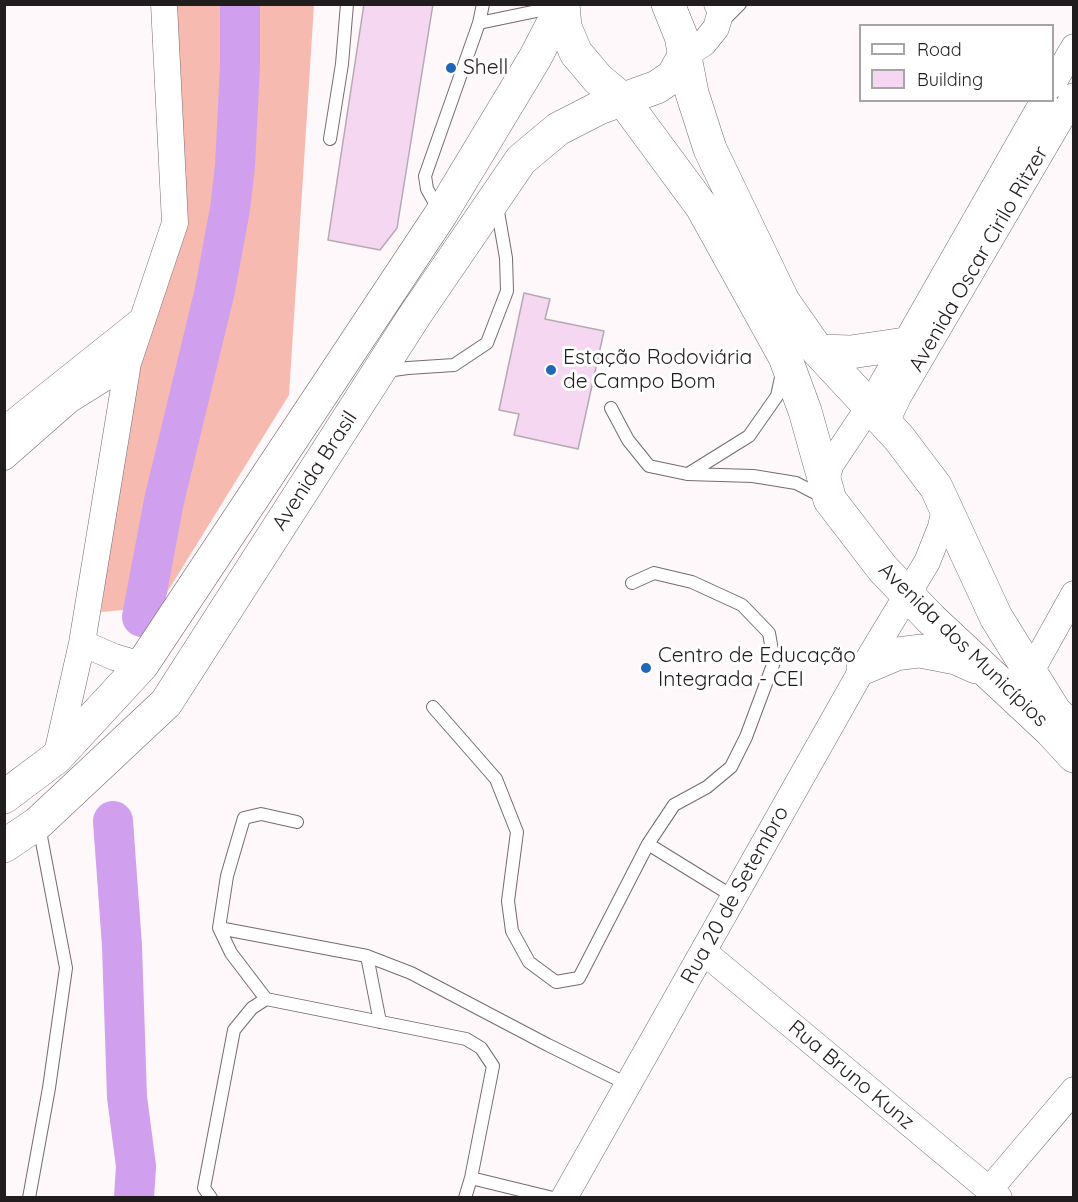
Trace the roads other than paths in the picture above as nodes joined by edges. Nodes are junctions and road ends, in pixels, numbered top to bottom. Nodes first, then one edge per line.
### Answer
1 (164, 4) edge
2 (347, 4) edge
3 (483, 4) edge
4 (668, 4) edge
5 (740, 4) edge
6 (563, 5) edge
7 (717, 16) edge
8 (479, 22) junction
9 (1074, 47) edge
10 (684, 56) junction
11 (1054, 83) edge
12 (1074, 96) edge
13 (623, 100) junction
14 (1043, 102) edge
15 (330, 140) dead end
16 (651, 140) junction
17 (521, 160) junction
18 (495, 198) junction
19 (441, 214) junction
20 (961, 269) junction
21 (415, 315) junction
22 (143, 319) junction
23 (931, 321) junction
24 (905, 344) junction
25 (818, 351) junction
26 (785, 357) junction
27 (128, 363) junction
28 (379, 373) junction
29 (611, 408) dead end
30 (877, 415) junction
31 (4, 430) edge
32 (4, 457) edge
33 (687, 474) junction
34 (827, 491) junction
35 (945, 508) junction
36 (883, 569) junction
37 (632, 583) dead end
38 (907, 593) junction
39 (1074, 594) edge
40 (82, 643) junction
41 (142, 665) junction
42 (863, 668) junction
43 (987, 671) junction
44 (1030, 673) junction
45 (434, 707) dead end
46 (1074, 730) edge
47 (1074, 756) edge
48 (56, 758) junction
49 (4, 797) edge
50 (297, 822) dead end
51 (38, 823) junction
52 (648, 844) junction
53 (4, 846) edge
54 (734, 897) junction
55 (219, 928) junction
56 (704, 952) junction
57 (367, 956) junction
58 (266, 999) junction
59 (380, 1022) junction
60 (627, 1084) junction
61 (1074, 1090) edge
62 (471, 1178) junction
63 (994, 1194) edge
64 (29, 1197) edge
65 (211, 1197) edge
66 (465, 1197) edge
67 (554, 1197) edge
68 (564, 1197) edge

1 - 22 street
2 - 15 lane
3 - 8 lane
4 - 10 main road, Avenida dos Municípios
5 - 7 lane
6 - 8 lane
6 - 13 main road, Avenida dos Municípios
6 - 19 main road, Avenida Brasil
7 - 10 street
8 - 19 lane
9 - 11 street
10 - 13 main road, Avenida Brasil
10 - 25 main road, Avenida dos Municípios
12 - 20 street, Avenida Oscar Cirilo Ritzer
13 - 16 main road, Avenida dos Municípios
13 - 17 main road, Avenida Brasil
14 - 20 street, Avenida Oscar Cirilo Ritzer
16 - 17 main road
16 - 26 main road, Avenida dos Municípios
17 - 18 main road, Avenida Brasil
18 - 21 main road, Avenida Brasil
18 - 28 lane
19 - 21 main road
19 - 41 main road, Avenida Brasil
20 - 23 street, Avenida Oscar Cirilo Ritzer
21 - 28 main road, Avenida Brasil
22 - 27 street
22 - 31 street
23 - 24 street, Avenida Oscar Cirilo Ritzer
23 - 30 street, Avenida Oscar Cirilo Ritzer
24 - 25 main road
24 - 30 street, Avenida Oscar Cirilo Ritzer
25 - 30 main road, Avenida dos Municípios
26 - 33 lane
26 - 34 main road, Avenida dos Municípios
27 - 32 street
27 - 40 street
28 - 51 main road, Avenida Brasil
29 - 33 lane
30 - 34 street
30 - 35 main road, Avenida dos Municípios
33 - 34 lane
34 - 36 main road, Avenida dos Municípios
35 - 38 street, Rua 20 de Setembro
35 - 44 main road, Avenida dos Municípios
36 - 38 main road, Avenida dos Municípios
36 - 42 street
37 - 52 lane
38 - 42 street, Rua 20 de Setembro
38 - 43 main road, Avenida dos Municípios
39 - 44 street
40 - 41 street
40 - 48 street
41 - 48 main road, Avenida Brasil
42 - 43 main road
42 - 54 street, Rua 20 de Setembro
43 - 47 main road, Avenida dos Municípios
44 - 46 main road, Avenida dos Municípios
45 - 52 lane
48 - 49 main road, Avenida Brasil
50 - 55 lane
51 - 53 main road, Avenida Brasil
51 - 64 lane
52 - 54 lane
54 - 56 street, Rua 20 de Setembro
55 - 57 lane
55 - 58 lane
56 - 60 street, Rua 20 de Setembro
56 - 63 street, Rua Bruno Kunz
57 - 59 lane
57 - 60 lane
58 - 59 lane
58 - 65 lane
59 - 62 lane
60 - 68 street, Rua 20 de Setembro
61 - 63 street
62 - 66 lane
62 - 67 lane

